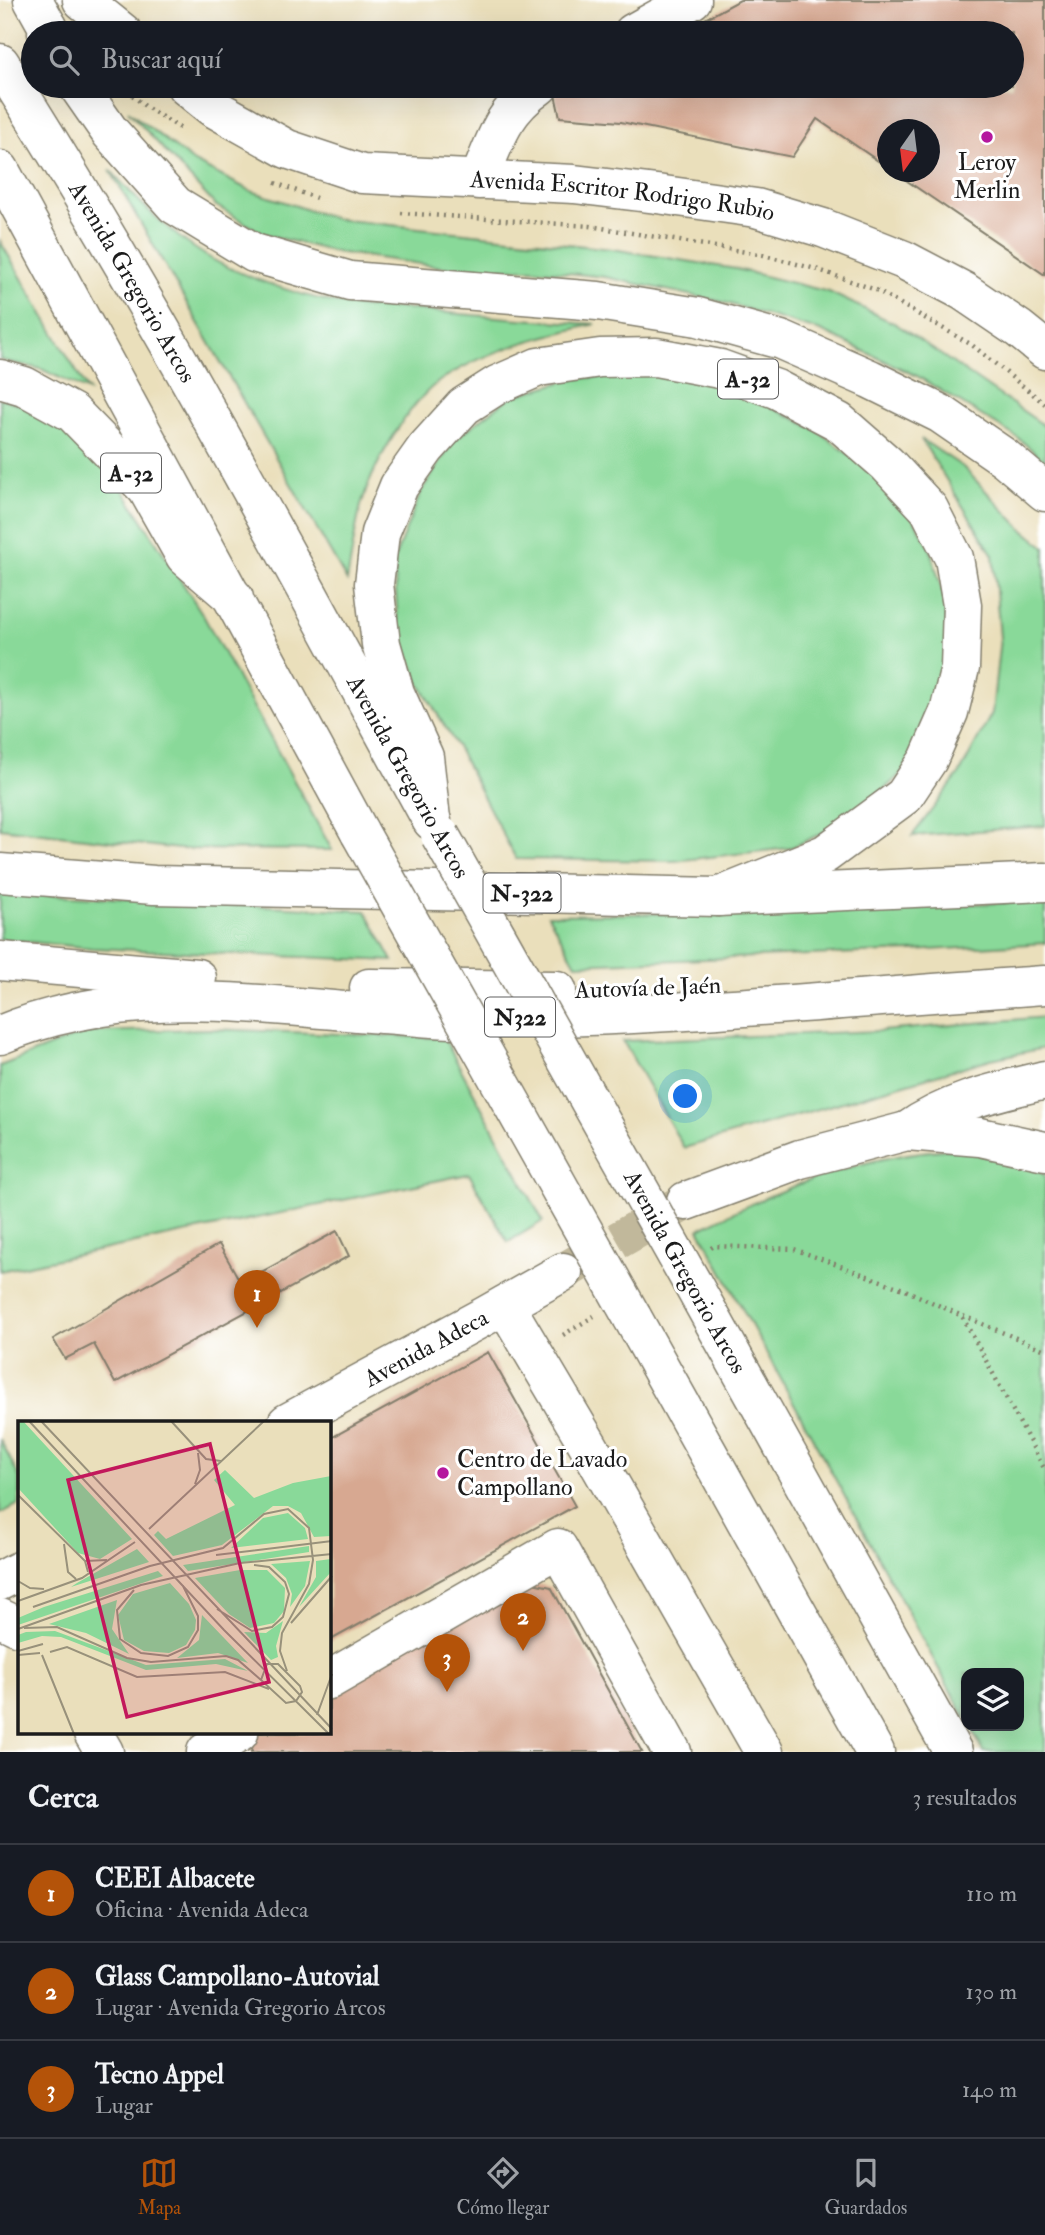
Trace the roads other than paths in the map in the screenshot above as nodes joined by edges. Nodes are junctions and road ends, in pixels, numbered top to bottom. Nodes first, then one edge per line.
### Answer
1 (82, 0) edge
2 (692, 0) edge
3 (108, 21) edge
4 (654, 21) edge
5 (0, 63) edge
6 (86, 98) edge
7 (201, 98) edge
8 (523, 98) edge
9 (20, 102) edge
10 (0, 170) edge
11 (479, 180) junction
12 (1045, 350) edge
13 (0, 379) edge
14 (1045, 492) edge
15 (233, 598) junction
16 (436, 827) junction
17 (0, 873) edge
18 (1045, 882) edge
19 (718, 897) junction
20 (0, 961) edge
21 (1045, 971) edge
22 (1045, 985) edge
23 (0, 1035) edge
24 (1045, 1080) edge
25 (907, 1131) junction
26 (1045, 1151) edge
27 (686, 1201) tunnel mouth
28 (563, 1272) tunnel mouth
29 (505, 1305) junction
30 (291, 1421) edge
31 (18, 1572) edge
32 (0, 1581) edge
33 (0, 1618) edge
34 (18, 1627) edge
35 (331, 1680) edge
36 (237, 1734) edge
37 (206, 1752) edge
38 (672, 1752) edge
39 (764, 1752) edge
40 (875, 1752) edge
41 (953, 1752) edge

1 - 3 main road
2 - 4 main road
5 - 9 main road, Avenida Gregorio Arcos
6 - 14 main road, A-32
7 - 11 main road, Avenida Escritor Rodrigo Rubio
8 - 11 main road
9 - 16 main road, Avenida Gregorio Arcos
10 - 15 main road
11 - 12 main road, Avenida Escritor Rodrigo Rubio
13 - 15 main road, A-32
15 - 40 main road, bridge
16 - 19 main road, A-32
16 - 41 main road, Avenida Gregorio Arcos, bridge
17 - 19 main road, N-322
18 - 19 main road, N-322
20 - 21 main road, Autovía de Jaén
22 - 23 main road, N322
24 - 25 main road
25 - 26 main road
25 - 27 main road
28 - 29 main road, Avenida Adeca
29 - 30 main road, Avenida Adeca
29 - 39 main road
31 - 32 main road
33 - 34 main road
35 - 38 main road
36 - 37 main road

